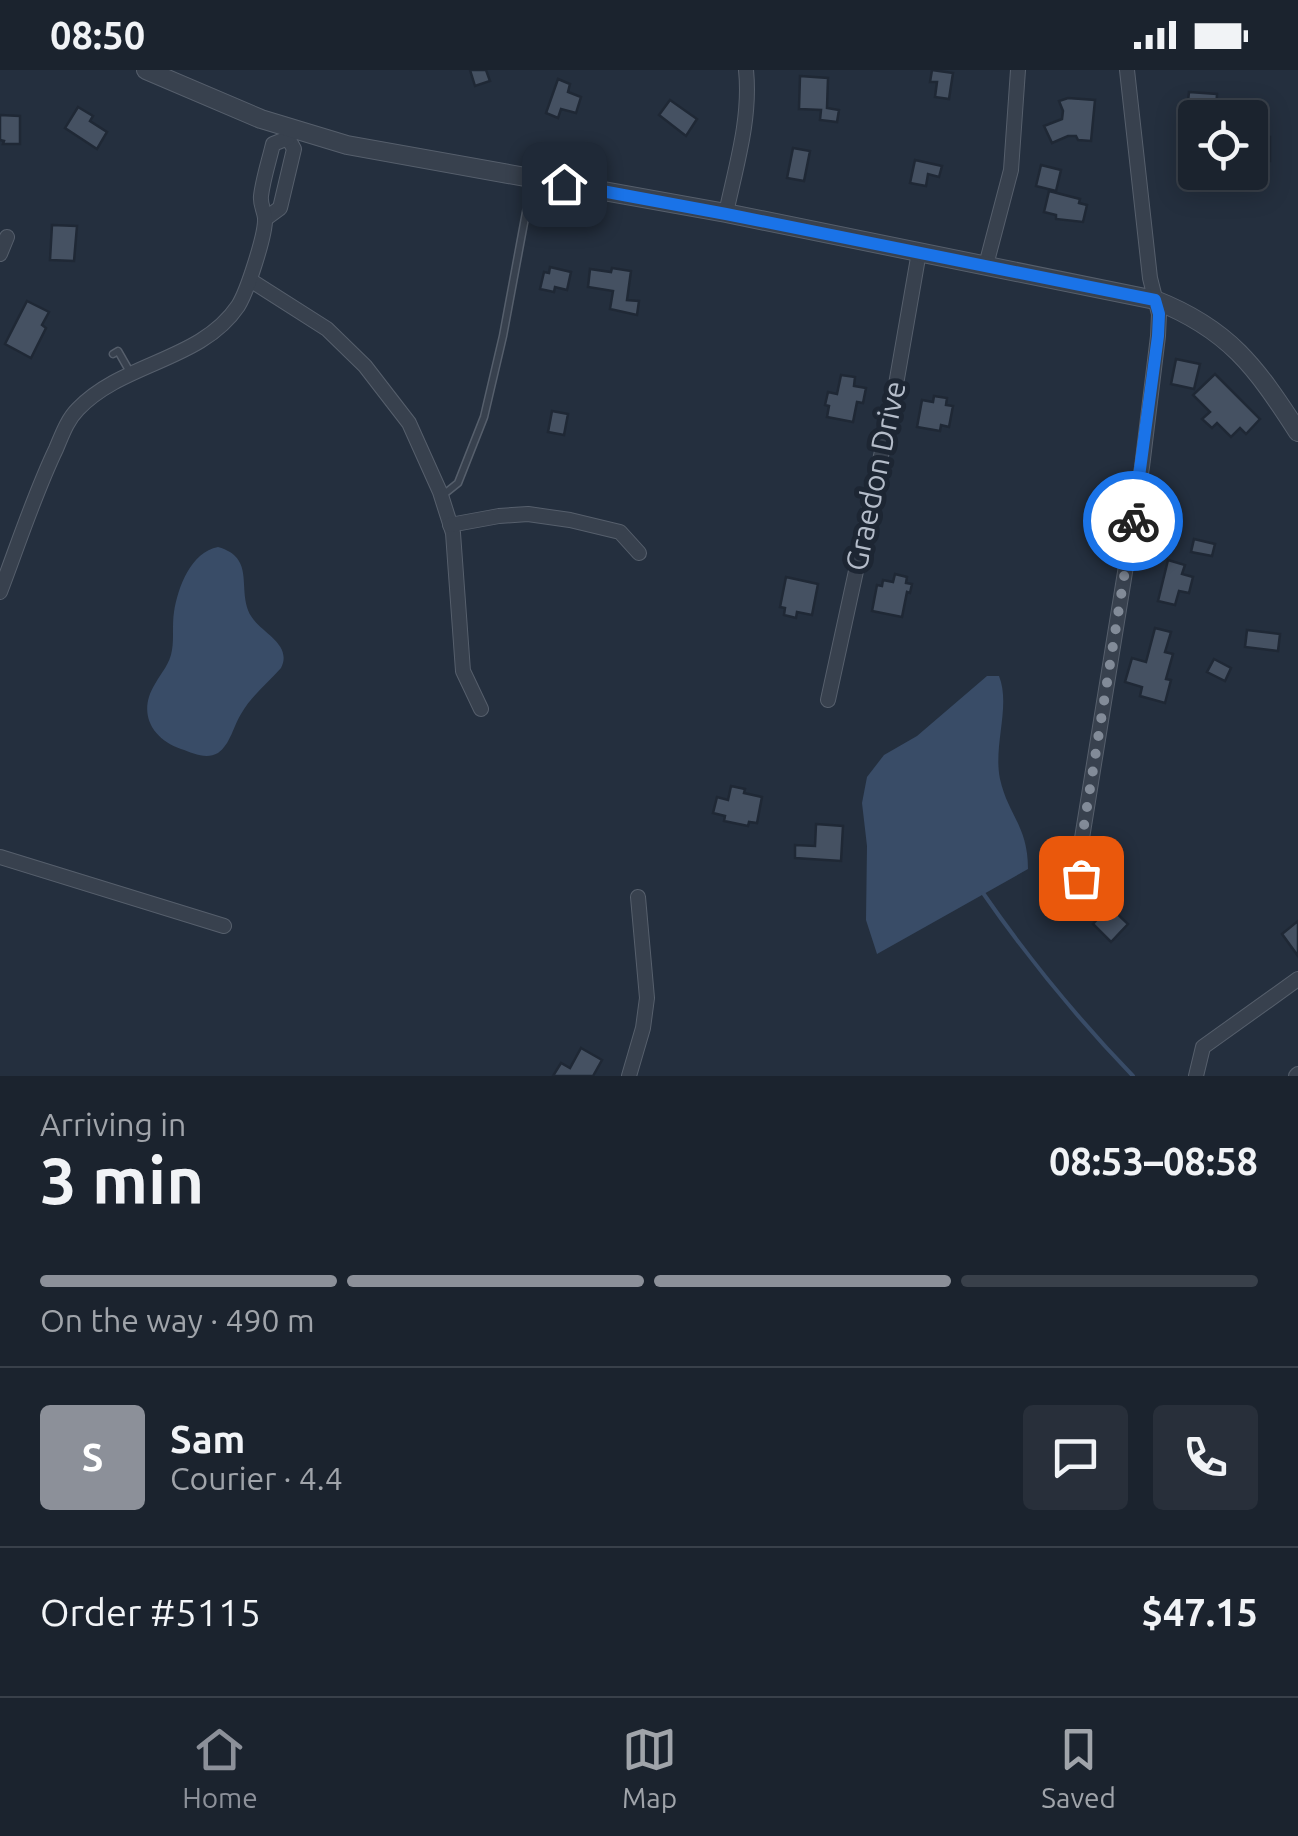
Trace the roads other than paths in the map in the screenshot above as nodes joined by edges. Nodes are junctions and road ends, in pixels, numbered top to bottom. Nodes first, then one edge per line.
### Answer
1 (146, 70) edge
2 (746, 70) edge
3 (1018, 70) edge
4 (1127, 70) edge
5 (289, 134) junction
6 (532, 179) junction
7 (726, 214) junction
8 (265, 219) junction
9 (8, 237) dead end
10 (919, 252) junction
11 (0, 254) edge
12 (986, 265) junction
13 (250, 280) junction
14 (1155, 300) junction
15 (112, 354) dead end
16 (130, 373) junction
17 (1298, 432) edge
18 (442, 496) junction
19 (450, 525) junction
20 (640, 553) dead end
21 (0, 592) edge
22 (828, 700) dead end
23 (480, 709) dead end
24 (0, 857) edge
25 (1081, 878) dead end
26 (638, 897) dead end
27 (224, 926) dead end
28 (1298, 980) edge
29 (629, 1076) edge
30 (1196, 1076) edge

1 - 5 street
2 - 7 street
3 - 12 street
4 - 14 street
5 - 6 street
5 - 8 street
5 - 8 street
6 - 7 street
6 - 18 lane
7 - 10 street
8 - 13 street
9 - 11 street
10 - 12 street
10 - 22 street, Graedon Drive
12 - 14 street
13 - 16 street
13 - 18 street
14 - 17 street
14 - 25 street
15 - 16 lane
16 - 21 street
18 - 19 street
19 - 20 street
19 - 23 street
24 - 27 street
26 - 29 street
28 - 30 street

